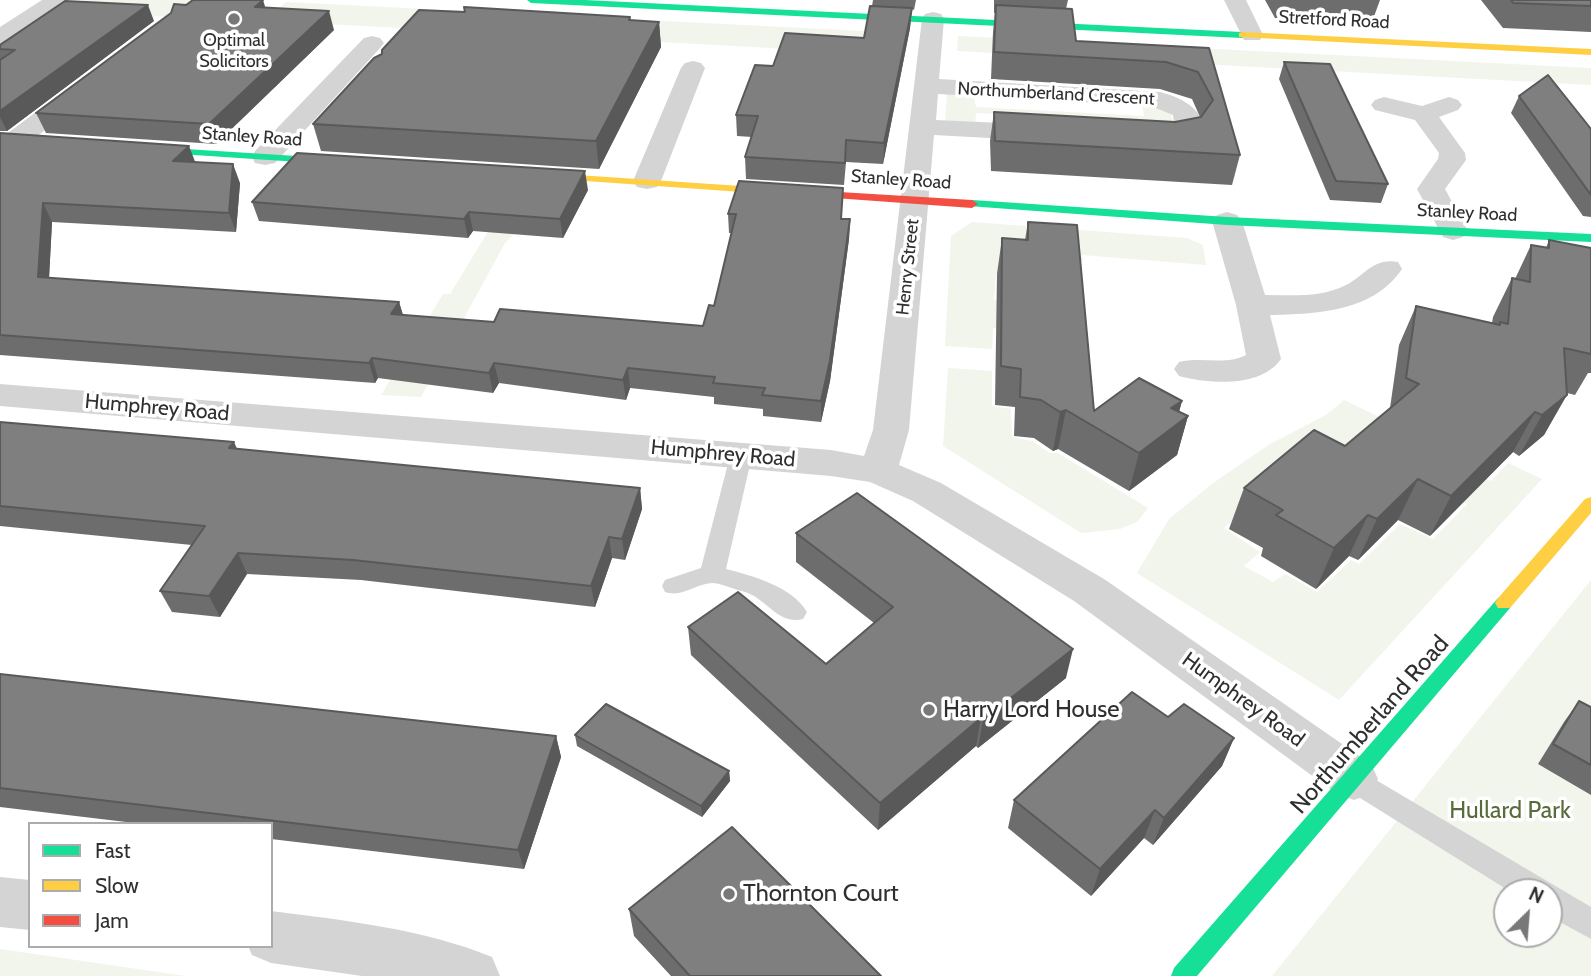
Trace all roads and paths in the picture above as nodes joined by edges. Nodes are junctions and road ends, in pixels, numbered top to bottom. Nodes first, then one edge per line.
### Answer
1 (57, 0) edge
2 (531, 0) edge
3 (1235, 0) edge
4 (933, 19) junction
5 (1252, 35) junction
6 (0, 37) edge
7 (372, 43) dead end
8 (1591, 52) edge
9 (694, 68) dead end
10 (97, 78) edge
11 (926, 86) junction
12 (1384, 104) dead end
13 (922, 127) junction
14 (1072, 135) edge
15 (1126, 137) edge
16 (7, 141) edge
17 (40, 143) edge
18 (119, 148) edge
19 (265, 156) junction
20 (359, 163) edge
21 (520, 175) edge
22 (647, 181) junction
23 (915, 201) junction
24 (1227, 221) junction
25 (1453, 231) junction
26 (1591, 238) edge
27 (1387, 269) dead end
28 (1252, 305) junction
29 (1191, 369) dead end
30 (0, 395) edge
31 (741, 456) junction
32 (878, 471) junction
33 (1591, 503) edge
34 (712, 574) junction
35 (674, 586) dead end
36 (794, 612) dead end
37 (1354, 779) junction
38 (1515, 878) edge
39 (0, 902) edge
40 (28, 905) edge
41 (1563, 907) edge
42 (1591, 924) edge
43 (273, 937) edge
44 (472, 976) edge
45 (1182, 976) edge

1 - 6 street
2 - 4 main road, Stretford Road
3 - 5 street
4 - 5 main road, Stretford Road
4 - 11 street, Henry Street
5 - 8 main road, Stretford Road
7 - 19 street
9 - 22 street
10 - 16 street
11 - 13 street, Henry Street
11 - 15 street, Northumberland Crescent
12 - 25 street
13 - 14 street, Northumberland Crescent
13 - 23 street, Henry Street
16 - 17 main road
18 - 19 main road, Stanley Road
19 - 20 main road, Stanley Road
21 - 22 main road, Stanley Road
22 - 23 main road, Stanley Road
23 - 24 main road, Stanley Road
23 - 32 street, Henry Street
24 - 25 main road, Stanley Road
24 - 28 street
25 - 26 main road, Stanley Road
27 - 28 street
28 - 29 street
30 - 31 street, Humphrey Road
31 - 32 street, Humphrey Road
31 - 34 lane
32 - 37 street, Humphrey Road
33 - 37 main road, Northumberland Road
34 - 35 lane
34 - 36 lane
37 - 38 lane
37 - 45 main road, Northumberland Road
39 - 40 street
41 - 42 lane
43 - 44 street

